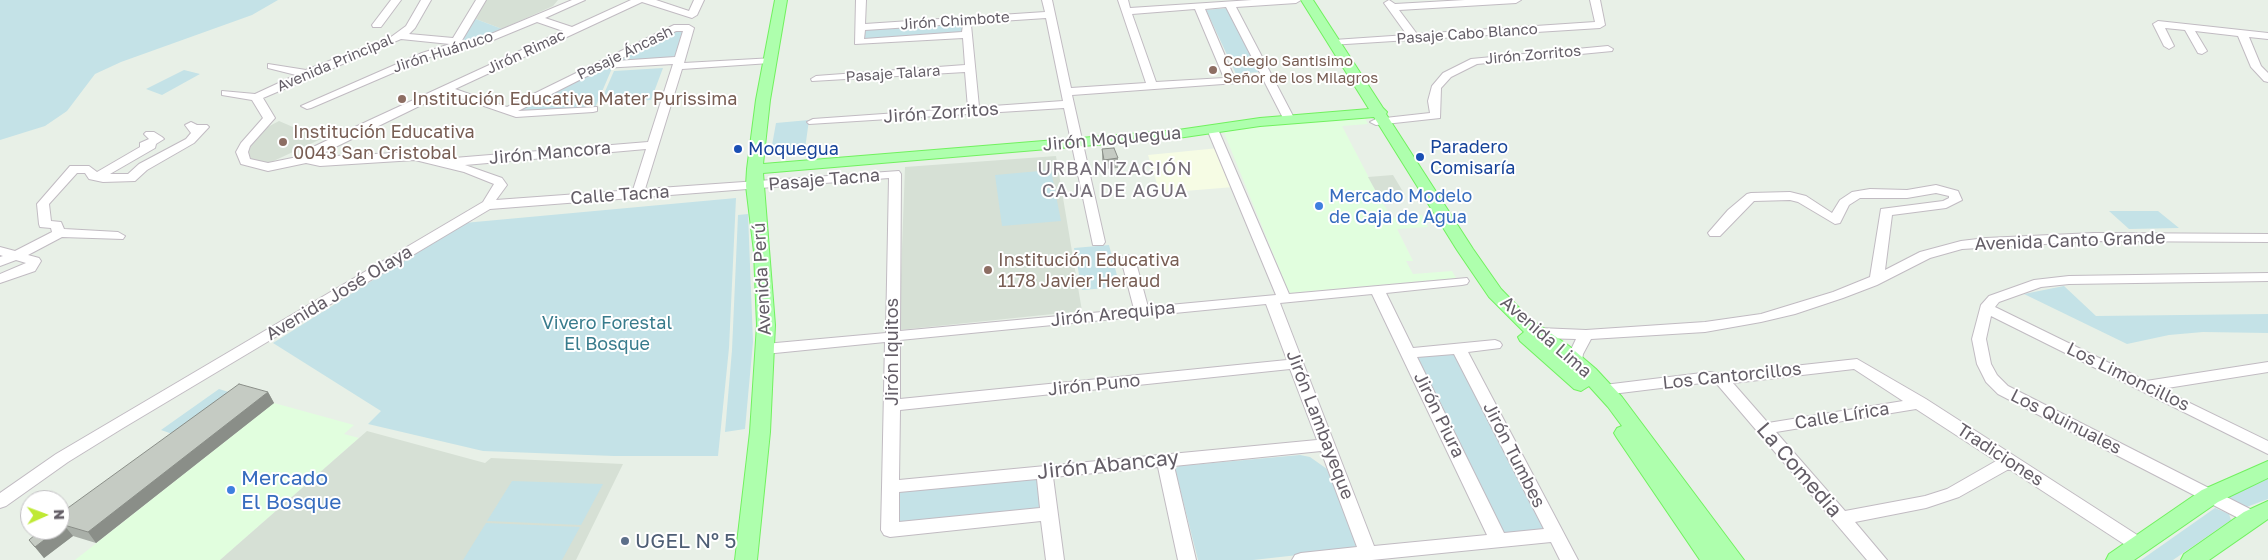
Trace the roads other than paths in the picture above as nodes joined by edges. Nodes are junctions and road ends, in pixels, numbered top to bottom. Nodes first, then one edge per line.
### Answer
1 (396, 0) edge
2 (426, 0) edge
3 (481, 0) edge
4 (580, 0) edge
5 (639, 0) edge
6 (646, 0) edge
7 (699, 0) edge
8 (781, 0) edge
9 (861, 0) edge
10 (1047, 0) edge
11 (1123, 0) edge
12 (1296, 0) edge
13 (1307, 0) edge
14 (1516, 0) edge
15 (1594, 0) edge
16 (1390, 4) edge
17 (1230, 5) junction
18 (1199, 7) junction
19 (1127, 11) junction
20 (1050, 15) junction
21 (536, 18) junction
22 (967, 20) junction
23 (377, 25) dead end
24 (1600, 25) joint
25 (860, 27) junction
26 (2188, 27) junction
27 (689, 28) joint
28 (573, 31) junction
29 (2242, 32) junction
30 (968, 35) junction
31 (401, 36) junction
32 (2268, 36) edge
33 (1414, 38) junction
34 (1334, 43) junction
35 (455, 44) junction
36 (2169, 46) dead end
37 (1608, 49) dead end
38 (2202, 51) dead end
39 (770, 60) junction
40 (679, 63) junction
41 (272, 66) dead end
42 (597, 66) junction
43 (971, 68) junction
44 (308, 74) junction
45 (1266, 78) junction
46 (2268, 78) edge
47 (816, 79) dead end
48 (1230, 80) junction
49 (1152, 86) junction
50 (445, 89) junction
51 (1066, 92) junction
52 (226, 93) dead end
53 (256, 98) junction
54 (1069, 104) junction
55 (307, 106) dead end
56 (592, 109) dead end
57 (508, 111) junction
58 (974, 111) junction
59 (1377, 115) junction
60 (1287, 116) dead end
61 (813, 122) dead end
62 (191, 125) dead end
63 (1213, 129) junction
64 (150, 134) dead end
65 (653, 145) junction
66 (1077, 148) junction
67 (306, 159) junction
68 (448, 164) junction
69 (895, 174) joint
70 (100, 175) junction
71 (754, 177) junction
72 (638, 193) junction
73 (487, 205) junction
74 (59, 233) junction
75 (1715, 234) dead end
76 (118, 236) dead end
77 (2268, 238) edge
78 (1098, 242) dead end
79 (0, 251) edge
80 (16, 256) junction
81 (1128, 259) dead end
82 (0, 262) edge
83 (2268, 277) edge
84 (0, 279) edge
85 (1877, 279) junction
86 (1462, 281) dead end
87 (1377, 290) junction
88 (1278, 298) junction
89 (1986, 308) junction
90 (1142, 312) junction
91 (1539, 333) junction
92 (1586, 336) junction
93 (892, 337) junction
94 (1495, 345) dead end
95 (1459, 349) junction
96 (765, 350) junction
97 (1409, 353) junction
98 (1296, 364) junction
99 (1860, 365) joint
100 (1571, 366) junction
101 (2268, 367) edge
102 (1721, 378) junction
103 (2146, 386) junction
104 (1604, 390) junction
105 (1920, 403) junction
106 (892, 404) junction
107 (1763, 429) junction
108 (1327, 445) junction
109 (2268, 448) edge
110 (1164, 459) junction
111 (2010, 461) junction
112 (2268, 469) edge
113 (1044, 472) junction
114 (890, 487) junction
115 (2210, 496) junction
116 (0, 502) edge
117 (1049, 514) junction
118 (2260, 514) edge
119 (1841, 518) junction
120 (1556, 535) junction
121 (1499, 541) junction
122 (2139, 545) junction
123 (1368, 552) junction
124 (747, 553) edge
125 (733, 560) edge
126 (1055, 560) edge
127 (1187, 560) edge
128 (1301, 560) edge
129 (1569, 560) edge
130 (1712, 560) edge
131 (1733, 560) edge
132 (1878, 560) edge
133 (2117, 560) edge
134 (2192, 560) edge

1 - 23 street
2 - 31 street, Avenida Principal
3 - 35 street
4 - 21 street, Jirón Huánuco
5 - 28 street, Jirón Rimac
6 - 7 street
8 - 39 main road, Avenida Perú
9 - 25 street
10 - 20 street
11 - 19 street
12 - 17 street
13 - 34 main road, Avenida Lima
14 - 16 street
15 - 24 street
16 - 33 street
17 - 18 street
17 - 45 street
18 - 19 street
18 - 48 street
19 - 49 street
20 - 22 street, Jirón Chimbote
20 - 51 street
21 - 28 street
21 - 35 street, Jirón Huánuco
22 - 25 street, Jirón Chimbote
22 - 30 street
24 - 33 street, Pasaje Cabo Blanco
25 - 30 street
26 - 29 street
26 - 36 street
26 - 38 street
27 - 40 street
27 - 42 street, Pasaje Áncash
28 - 50 street, Jirón Rimac
29 - 32 street
29 - 46 street
30 - 43 street
31 - 35 street
31 - 44 street, Avenida Principal
33 - 34 street, Pasaje Cabo Blanco
34 - 59 main road, Avenida Lima
35 - 55 street, Jirón Huánuco
37 - 59 street, Jirón Zorritos
39 - 40 street
39 - 71 main road, Avenida Perú
40 - 42 street
40 - 65 street
41 - 44 street
42 - 57 street, Pasaje Áncash
43 - 47 street, Pasaje Talara
43 - 58 street
44 - 53 street, Avenida Principal
45 - 48 street
45 - 60 street
48 - 49 street
49 - 51 street
50 - 57 street
50 - 67 street, Jirón Rimac
51 - 54 street
52 - 53 street
53 - 67 street
54 - 58 street, Jirón Zorritos
54 - 66 street
56 - 57 street
58 - 61 street, Jirón Zorritos
59 - 63 main road, Jirón Moquegua
59 - 91 main road, Avenida Lima
59 - 100 main road, Avenida Lima
62 - 70 street
63 - 66 main road, Jirón Moquegua
63 - 88 street, Jirón Lambayeque
64 - 70 street
65 - 68 street, Jirón Mancora
65 - 72 street
66 - 71 main road, Jirón Moquegua
66 - 78 street
67 - 68 street, Avenida José Olaya
68 - 73 street, Avenida José Olaya
69 - 71 street, Pasaje Tacna
69 - 93 street, Jirón Iquitos
70 - 74 street
71 - 72 street, Calle Tacna
71 - 96 main road, Avenida Perú
72 - 73 street, Calle Tacna
73 - 116 street, Avenida José Olaya
74 - 76 street
74 - 80 street
75 - 85 street
77 - 85 street, Avenida Canto Grande
79 - 80 street
80 - 82 street
80 - 84 street
81 - 90 street
83 - 89 street
85 - 92 street, Avenida Canto Grande
86 - 87 street, Jirón Arequipa
87 - 88 street, Jirón Arequipa
87 - 97 street, Jirón Piura
88 - 90 street, Jirón Arequipa
88 - 98 street, Jirón Lambayeque
89 - 103 street, Los Limoncillos
89 - 115 street, Los Quinuales
90 - 93 street, Jirón Arequipa
91 - 92 street, Avenida Canto Grande
91 - 100 main road, Avenida Lima
92 - 100 street
93 - 96 street, Jirón Arequipa
93 - 106 street, Jirón Iquitos
94 - 95 street
95 - 97 street
95 - 120 street, Jirón Tumbes
96 - 124 main road, Avenida Perú
97 - 121 street, Jirón Piura
98 - 106 street, Jirón Puno
98 - 108 street, Jirón Lambayeque
99 - 102 street, Los Cantorcillos
99 - 105 street, Tradiciones
100 - 104 main road, Avenida Lima
100 - 130 main road, Avenida Lima
101 - 103 street
102 - 104 street, Los Cantorcillos
102 - 107 street, La Comedia
103 - 109 street, Los Limoncillos
104 - 131 main road, Avenida Lima
105 - 107 street, Calle Lírica
105 - 111 street, Tradiciones
106 - 114 street, Jirón Iquitos
107 - 119 street, La Comedia
108 - 110 street, Jirón Abancay
108 - 123 street, Jirón Lambayeque
110 - 113 street, Jirón Abancay
110 - 127 street
111 - 119 street
111 - 122 street, Tradiciones
112 - 115 main road
113 - 114 street, Jirón Abancay
113 - 117 street
114 - 117 street, Jirón Iquitos
115 - 118 street, Los Quinuales
115 - 122 main road
117 - 126 street
118 - 134 main road
119 - 132 street, La Comedia
120 - 121 street
120 - 129 street, Jirón Tumbes
121 - 123 street
122 - 133 main road
123 - 128 street
124 - 125 street

